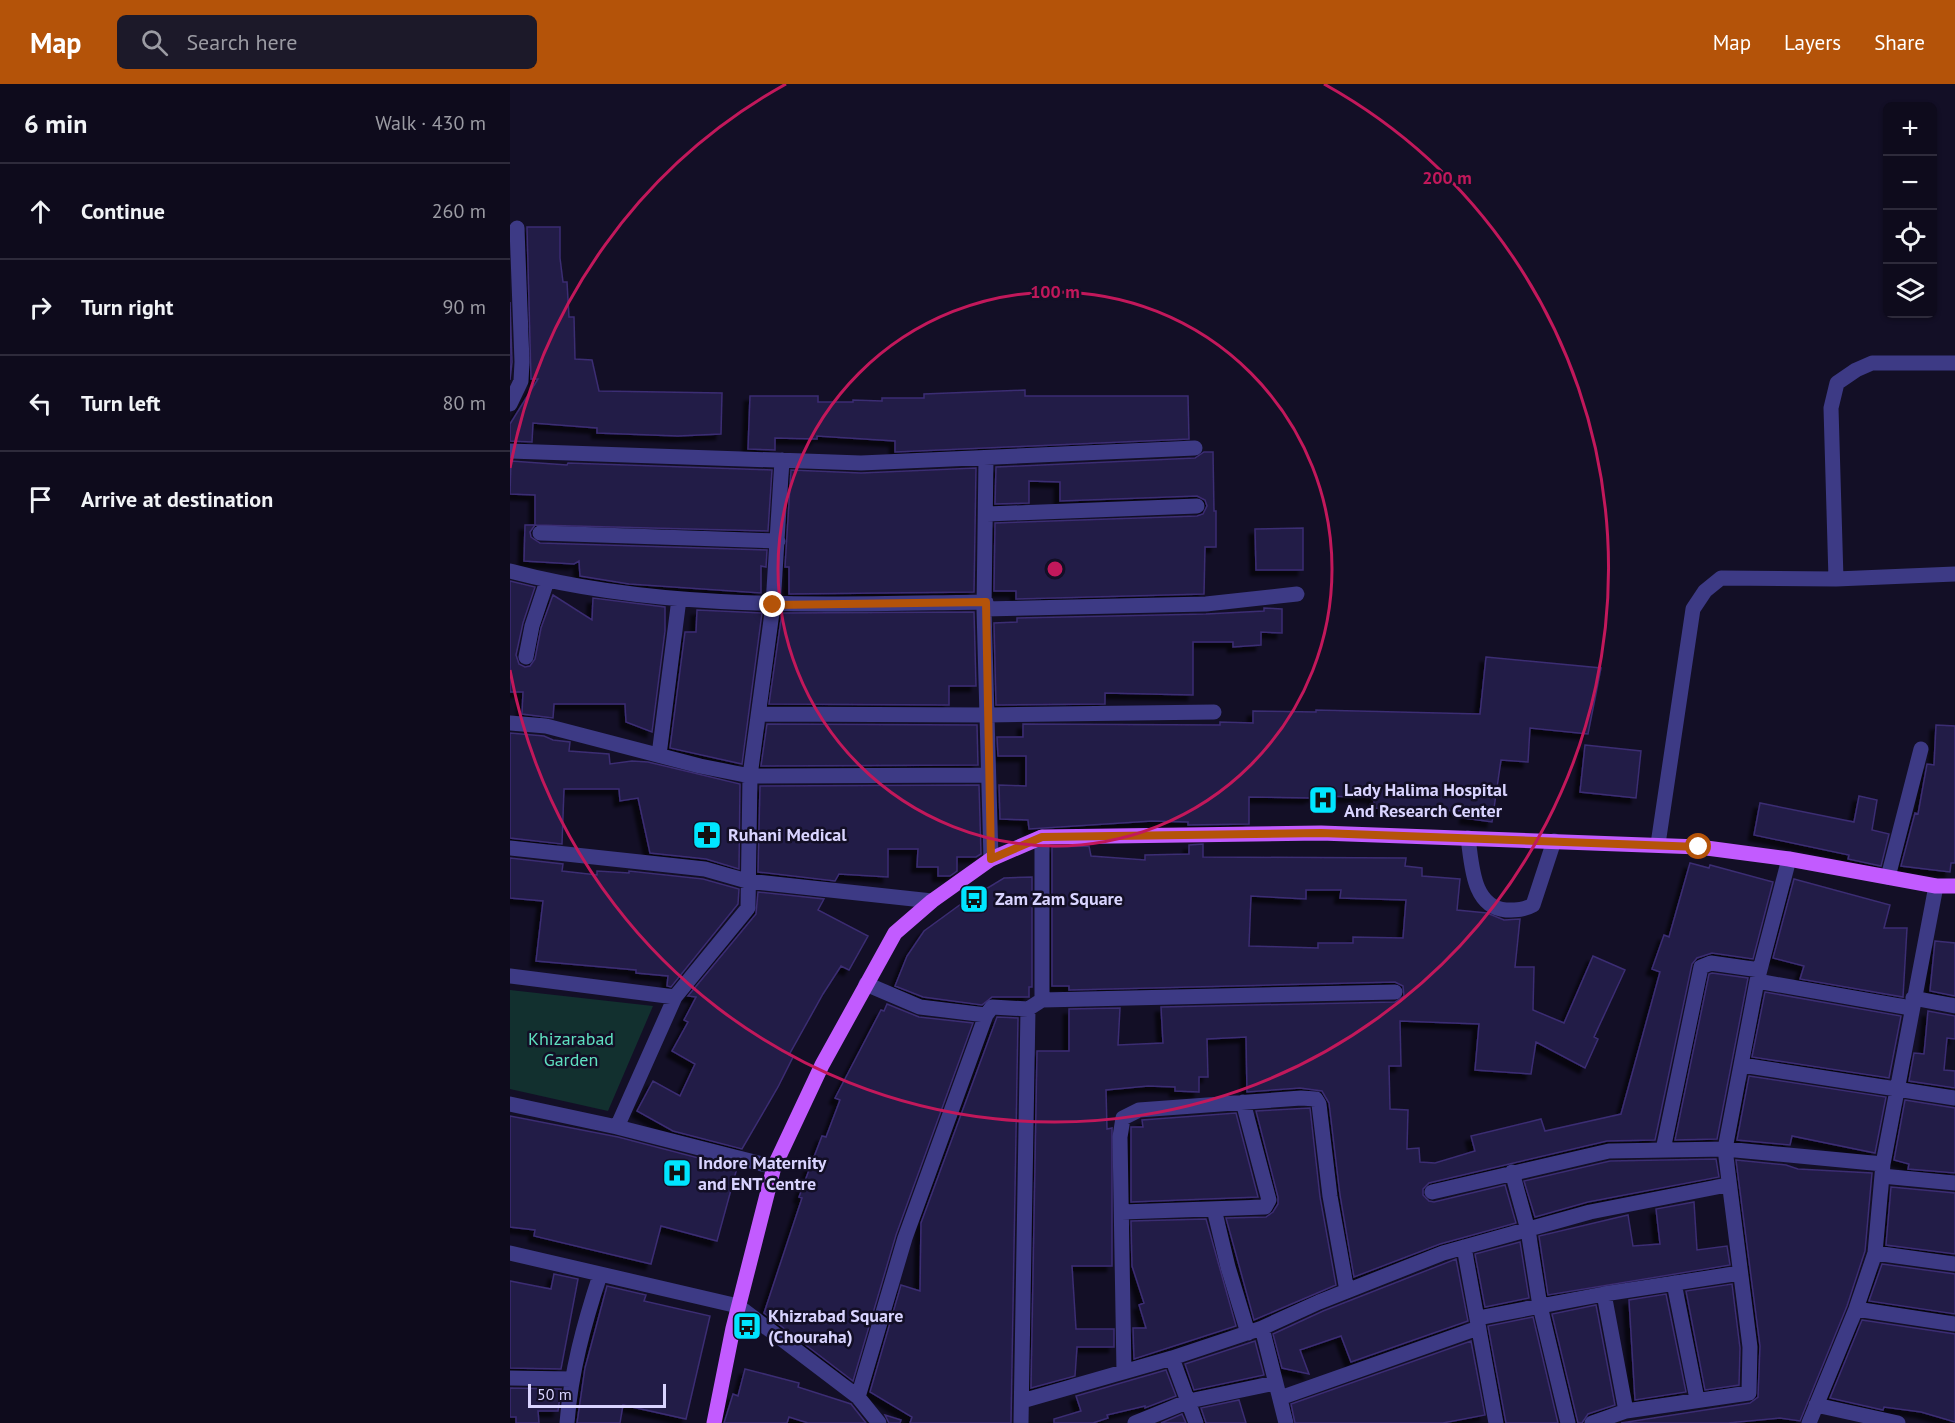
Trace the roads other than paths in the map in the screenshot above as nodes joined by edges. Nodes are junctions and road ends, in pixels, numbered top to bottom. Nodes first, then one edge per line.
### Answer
1 (517, 228) dead end
2 (1955, 363) edge
3 (510, 404) edge
4 (1195, 448) dead end
5 (510, 451) edge
6 (986, 458) junction
7 (782, 460) junction
8 (1197, 506) dead end
9 (987, 514) junction
10 (540, 533) dead end
11 (778, 541) junction
12 (510, 571) edge
13 (1955, 574) edge
14 (1836, 579) junction
15 (547, 580) junction
16 (1297, 594) dead end
17 (679, 599) junction
18 (773, 605) junction
19 (985, 605) junction
20 (526, 657) dead end
21 (1214, 712) dead end
22 (759, 714) junction
23 (987, 715) junction
24 (510, 723) edge
25 (1921, 749) dead end
26 (659, 755) junction
27 (750, 776) junction
28 (988, 776) junction
29 (1042, 837) junction
30 (1468, 838) junction
31 (1554, 841) junction
32 (1658, 844) junction
33 (510, 848) edge
34 (991, 859) junction
35 (1790, 859) junction
36 (1888, 877) junction
37 (747, 881) junction
38 (1936, 886) junction
39 (1955, 886) edge
40 (932, 901) junction
41 (1759, 975) junction
42 (510, 976) edge
43 (866, 984) junction
44 (1395, 992) dead end
45 (675, 997) junction
46 (1042, 1000) junction
47 (1912, 1003) junction
48 (1955, 1006) edge
49 (1028, 1009) junction
50 (986, 1015) junction
51 (1742, 1065) junction
52 (1897, 1089) junction
53 (1955, 1098) edge
54 (1243, 1102) junction
55 (510, 1104) edge
56 (617, 1127) junction
57 (1725, 1149) junction
58 (1663, 1150) junction
59 (774, 1167) junction
60 (1883, 1170) junction
61 (1512, 1172) junction
62 (1955, 1183) edge
63 (1727, 1185) junction
64 (1432, 1192) dead end
65 (1214, 1209) junction
66 (1122, 1212) junction
67 (1528, 1230) junction
68 (1464, 1247) junction
69 (510, 1253) edge
70 (1875, 1253) junction
71 (1955, 1264) edge
72 (1740, 1273) junction
73 (600, 1275) junction
74 (1674, 1282) junction
75 (1347, 1291) junction
76 (1604, 1294) junction
77 (738, 1306) junction
78 (1540, 1306) junction
79 (1856, 1309) junction
80 (1478, 1323) junction
81 (1955, 1324) edge
82 (1255, 1330) junction
83 (1172, 1358) junction
84 (1124, 1371) junction
85 (510, 1378) edge
86 (571, 1379) junction
87 (1275, 1383) junction
88 (858, 1397) junction
89 (1280, 1398) junction
90 (1697, 1399) junction
91 (1022, 1401) junction
92 (1190, 1401) junction
93 (1816, 1405) junction
94 (1626, 1411) junction
95 (567, 1423) edge
96 (714, 1423) edge
97 (879, 1423) edge
98 (1021, 1423) edge
99 (1135, 1423) edge
100 (1196, 1423) edge
101 (1286, 1423) edge
102 (1496, 1423) edge
103 (1568, 1423) edge
104 (1592, 1423) edge
105 (1809, 1423) edge
106 (1898, 1423) edge

1 - 3 street
2 - 14 street
4 - 6 street
5 - 7 street
6 - 7 street
6 - 9 street
7 - 11 street
8 - 9 street
9 - 19 street
10 - 11 street
11 - 18 street
12 - 15 street
13 - 14 street
14 - 32 street
15 - 17 street
15 - 20 street
16 - 19 street
17 - 18 street
17 - 26 street
18 - 19 street
18 - 22 street
19 - 23 street
21 - 23 street
22 - 23 street
22 - 27 street
23 - 28 street
24 - 26 street
25 - 36 street
26 - 27 street
27 - 28 street
27 - 37 street
28 - 34 street
29 - 30 main road
29 - 34 main road
29 - 46 street
30 - 31 main road
30 - 31 street
31 - 32 main road
32 - 35 main road
33 - 37 street
34 - 40 main road
35 - 36 main road
35 - 41 street
36 - 38 main road
37 - 40 street
37 - 45 street
38 - 39 main road
38 - 47 street
40 - 43 main road
41 - 47 street
41 - 51 street
41 - 58 street
42 - 45 street
43 - 50 street
43 - 59 main road
44 - 46 street
45 - 56 street
46 - 49 street
47 - 48 street
47 - 52 street
49 - 50 street
49 - 91 street
50 - 88 street
51 - 52 street
51 - 57 street
52 - 53 street
52 - 60 street
54 - 65 street
54 - 66 street
54 - 75 street
55 - 56 street
56 - 59 street
57 - 58 street
57 - 60 street
57 - 63 street
58 - 61 street
59 - 77 main road
60 - 62 street
60 - 70 street
61 - 64 street
61 - 67 street
63 - 67 street
63 - 72 street
65 - 66 street
65 - 82 street
66 - 84 street
67 - 68 street
67 - 78 street
68 - 75 street
68 - 80 street
69 - 73 street
70 - 71 street
70 - 79 street
72 - 74 street
72 - 90 street
73 - 77 street
73 - 86 street
74 - 76 street
74 - 90 street
75 - 82 street
76 - 78 street
76 - 94 street
77 - 88 street
77 - 96 main road
78 - 80 street
78 - 103 street
79 - 81 street
79 - 93 street
80 - 89 street
80 - 102 street
82 - 83 street
82 - 87 street
83 - 84 street
83 - 92 street
84 - 91 street
85 - 86 street
86 - 95 street
87 - 89 street
87 - 92 street
88 - 97 street
89 - 101 street
90 - 94 street
91 - 98 street
92 - 99 street
92 - 100 street
93 - 105 street
93 - 106 street
94 - 104 street

